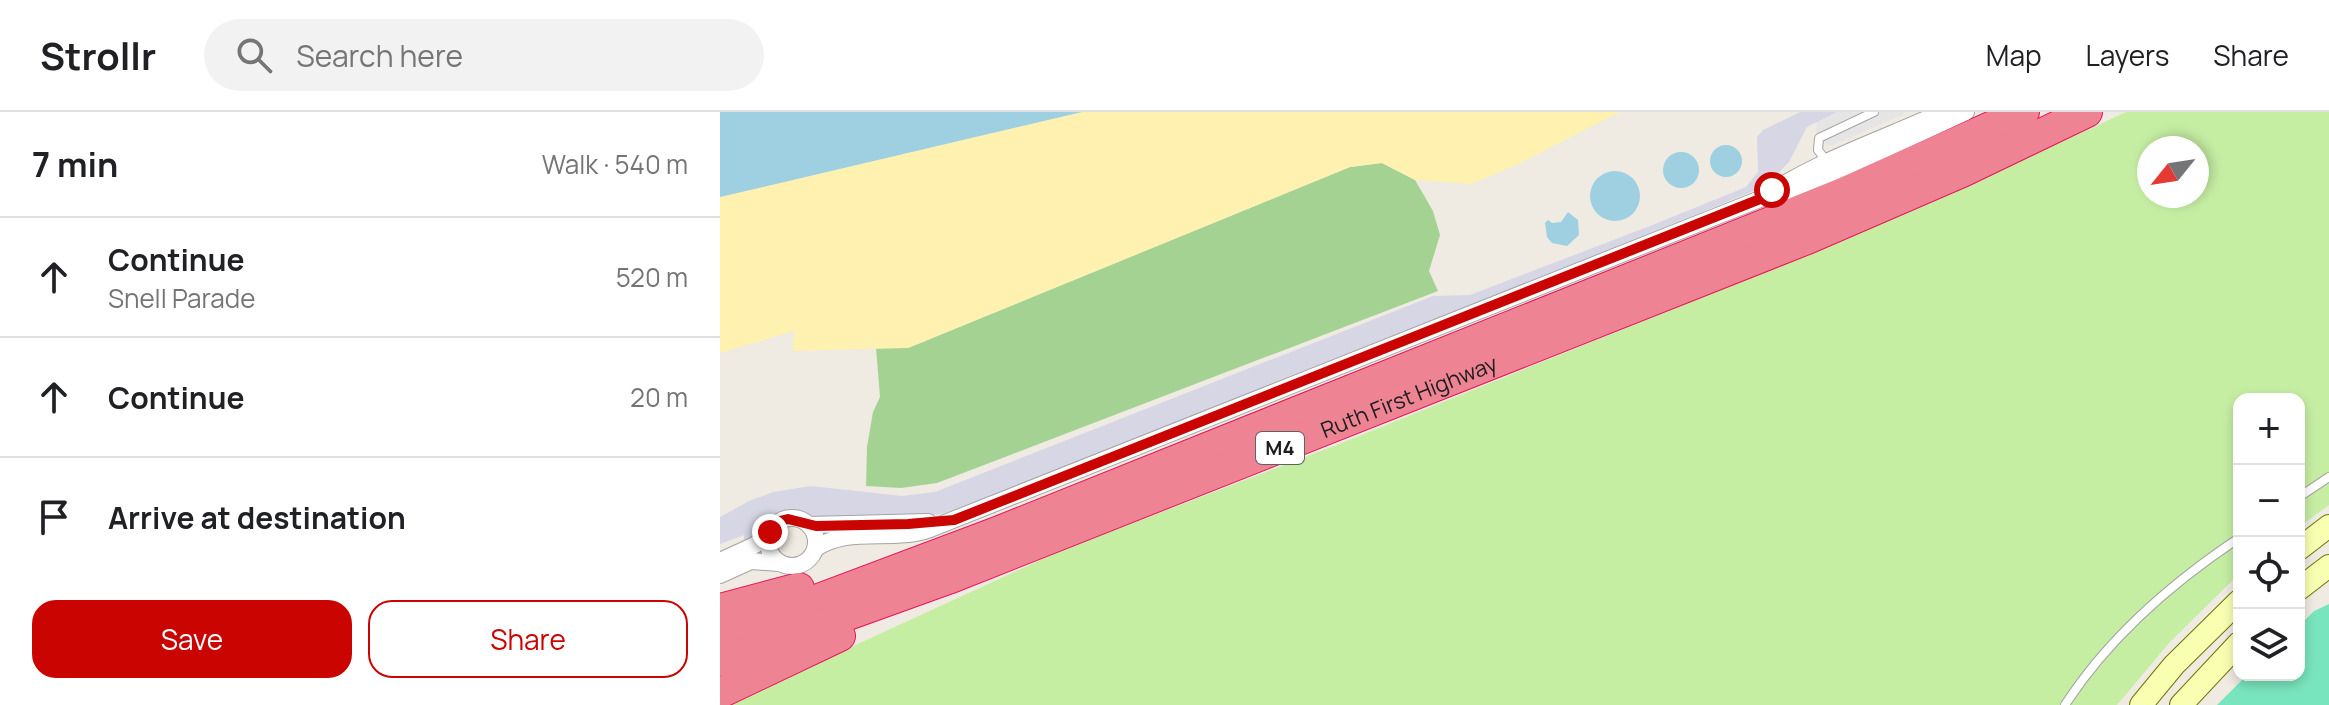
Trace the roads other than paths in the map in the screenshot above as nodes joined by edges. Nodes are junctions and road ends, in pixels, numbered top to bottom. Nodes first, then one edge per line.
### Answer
1 (1874, 112) edge
2 (1942, 112) edge
3 (1966, 112) edge
4 (2024, 112) edge
5 (2087, 112) edge
6 (1918, 117) edge
7 (1832, 167) junction
8 (2329, 477) edge
9 (2305, 493) edge
10 (954, 520) junction
11 (809, 525) junction
12 (2329, 526) edge
13 (770, 532) junction
14 (997, 532) junction
15 (2233, 542) edge
16 (2305, 544) edge
17 (815, 549) junction
18 (720, 561) edge
19 (779, 563) junction
20 (2329, 566) edge
21 (720, 575) edge
22 (948, 579) junction
23 (2305, 584) edge
24 (2233, 607) edge
25 (720, 609) edge
26 (720, 636) edge
27 (2233, 649) edge
28 (720, 661) edge
29 (720, 693) edge
30 (2065, 705) edge
31 (2141, 705) edge
32 (2181, 705) edge

1 - 7 lane
2 - 6 street
3 - 7 street
4 - 14 highway, Ruth First Highway / M4
5 - 22 highway, Ruth First Highway / M4
6 - 7 street
7 - 10 street
8 - 9 lane
10 - 11 street
10 - 17 street
11 - 13 street
11 - 17 street
12 - 16 main road
13 - 18 street
13 - 19 street
14 - 25 highway
14 - 26 highway, Ruth First Highway / M4
15 - 30 lane
17 - 19 street
19 - 21 street
20 - 23 main road
22 - 28 highway, Ruth First Highway / M4
22 - 29 highway
24 - 31 main road
27 - 32 main road

